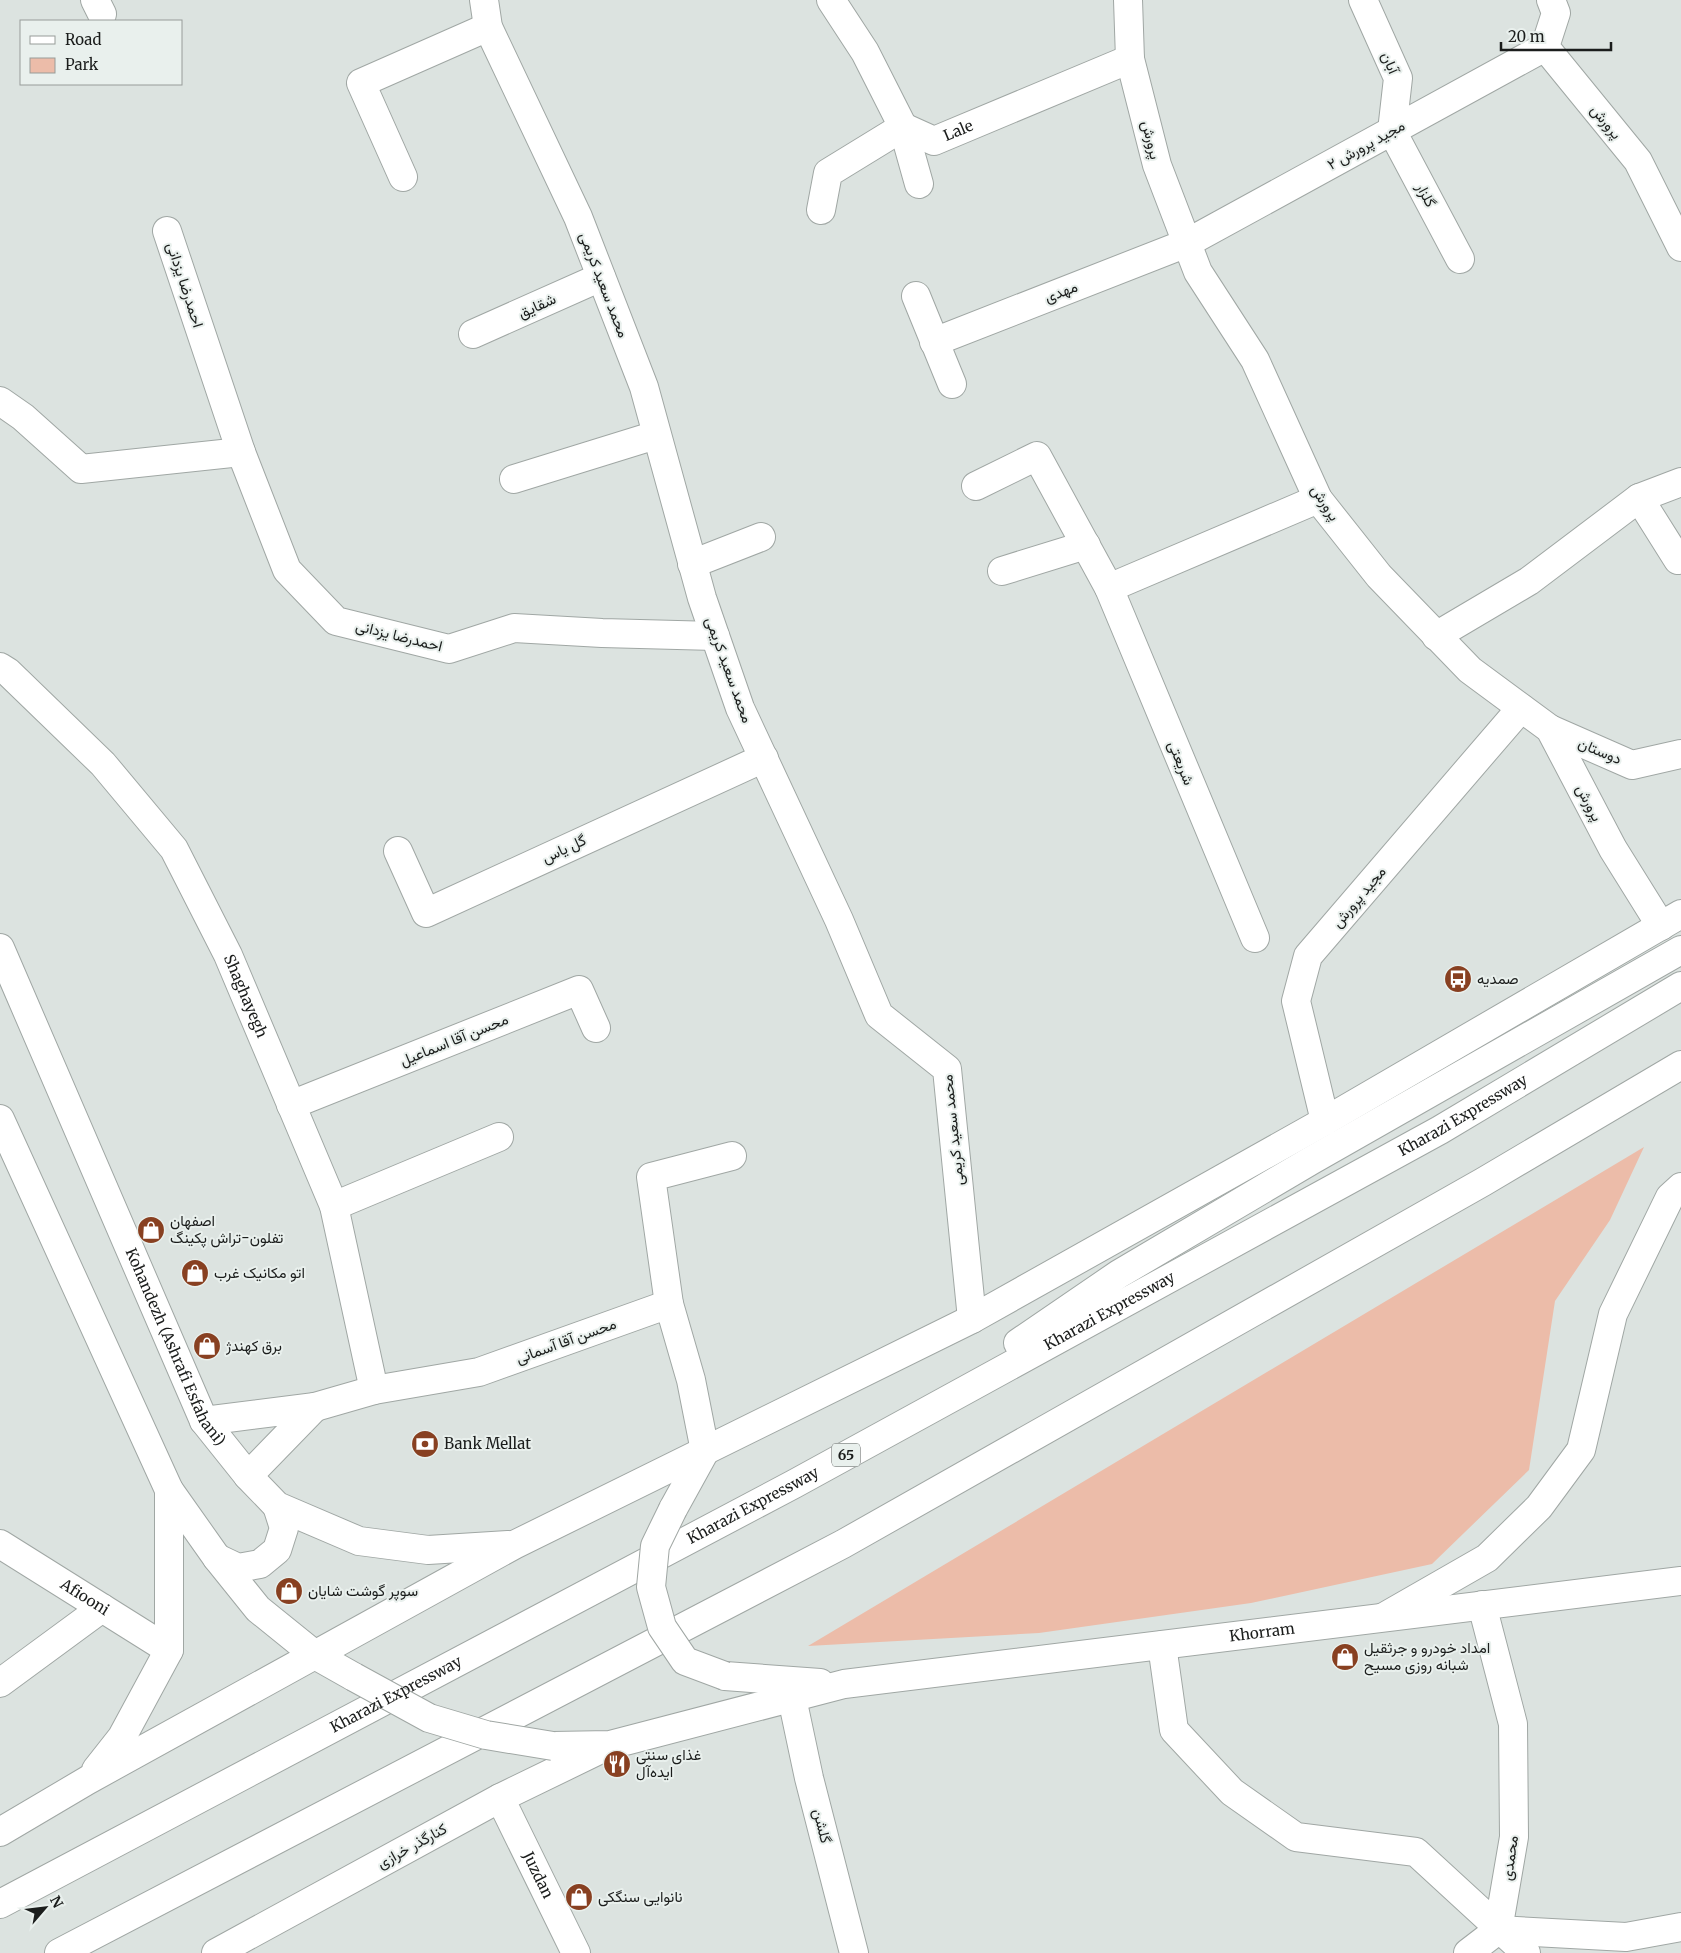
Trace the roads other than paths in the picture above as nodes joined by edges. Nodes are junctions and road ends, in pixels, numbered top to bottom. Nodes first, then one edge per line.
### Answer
1 (484, 0) edge
2 (831, 0) edge
3 (1128, 0) edge
4 (1363, 0) edge
5 (1551, 0) edge
6 (488, 27) junction
7 (1544, 47) junction
8 (1130, 58) junction
9 (903, 127) junction
10 (1392, 131) junction
11 (403, 177) dead end
12 (919, 184) dead end
13 (821, 210) dead end
14 (167, 231) dead end
15 (1187, 243) junction
16 (1681, 247) edge
17 (1460, 259) dead end
18 (601, 277) junction
19 (916, 296) dead end
20 (472, 334) dead end
21 (934, 342) junction
22 (952, 384) dead end
23 (0, 401) edge
24 (656, 434) junction
25 (241, 452) junction
26 (514, 480) dead end
27 (1681, 482) edge
28 (976, 486) dead end
29 (1640, 498) junction
30 (1318, 499) junction
31 (761, 537) dead end
32 (1086, 545) junction
33 (1678, 560) dead end
34 (692, 564) junction
35 (1002, 571) dead end
36 (1110, 588) junction
37 (715, 636) junction
38 (1436, 636) junction
39 (0, 666) edge
40 (1521, 708) junction
41 (1550, 729) junction
42 (1681, 754) edge
43 (764, 758) junction
44 (398, 851) dead end
45 (1671, 920) edge
46 (1255, 938) dead end
47 (0, 948) edge
48 (1681, 950) edge
49 (1681, 986) edge
50 (596, 1028) dead end
51 (1681, 1065) edge
52 (291, 1105) junction
53 (0, 1119) edge
54 (1325, 1122) junction
55 (498, 1137) dead end
56 (732, 1156) dead end
57 (1681, 1187) edge
58 (334, 1206) junction
59 (669, 1304) junction
60 (972, 1319) junction
61 (374, 1390) junction
62 (315, 1407) junction
63 (204, 1421) junction
64 (880, 1436) junction
65 (706, 1451) junction
66 (248, 1476) junction
67 (169, 1490) junction
68 (277, 1506) junction
69 (0, 1544) edge
70 (514, 1545) junction
71 (217, 1558) junction
72 (1681, 1581) edge
73 (1482, 1606) junction
74 (102, 1608) junction
75 (1384, 1617) junction
76 (1162, 1645) junction
77 (169, 1650) junction
78 (315, 1655) junction
79 (0, 1684) edge
80 (844, 1684) junction
81 (792, 1698) junction
82 (610, 1745) junction
83 (88, 1780) junction
84 (500, 1798) junction
85 (0, 1832) edge
86 (0, 1904) edge
87 (1681, 1927) edge
88 (1504, 1941) edge
89 (59, 1953) edge
90 (216, 1953) edge
91 (576, 1953) edge
92 (854, 1953) edge
93 (1468, 1953) edge
94 (1526, 1953) edge

1 - 6 main road, محمد سعید کریمی
2 - 9 main road
3 - 8 main road, پرورش
4 - 10 main road, آبان
5 - 7 main road
6 - 11 main road
6 - 18 main road, محمد سعید کریمی
7 - 10 main road, مجید پرورش ۲
7 - 16 main road, پرورش
8 - 9 main road, Lale
8 - 15 main road, پرورش
9 - 12 main road
9 - 13 main road
10 - 15 main road, مجید پرورش ۲
10 - 17 main road, گلزار
14 - 25 main road, احمدرضا یزدانی
15 - 21 main road, مهدی
15 - 30 main road, پرورش
18 - 20 main road, شقایق
18 - 24 main road, محمد سعید کریمی
19 - 21 main road
21 - 22 main road
23 - 25 main road
24 - 26 main road
24 - 34 main road, محمد سعید کریمی
25 - 37 main road, احمدرضا یزدانی
27 - 29 main road
28 - 32 main road, شریعتی
29 - 33 main road
29 - 38 main road
30 - 36 main road
30 - 38 main road, پرورش
31 - 34 main road
32 - 35 main road
32 - 36 main road, شریعتی
34 - 37 main road, محمد سعید کریمی
36 - 46 main road, شریعتی
37 - 43 main road, محمد سعید کریمی
38 - 40 main road, پرورش
39 - 52 main road, Shaghayegh
40 - 41 main road, پرورش
40 - 54 main road, مجید پرورش
41 - 42 main road, دوستان
41 - 45 main road, پرورش
43 - 44 main road, گل یاس
43 - 60 main road, محمد سعید کریمی
45 - 54 main road
47 - 63 main road, Kohandezh (Ashrafi Esfahani)
48 - 64 main road
49 - 64 main road, Kharazi Expressway / 65
50 - 52 main road, محسن آقا اسماعیل
51 - 89 main road
52 - 58 main road, Shaghayegh
53 - 67 main road
54 - 60 main road
55 - 58 main road
56 - 59 main road
57 - 75 main road
58 - 61 main road, Shaghayegh
59 - 61 main road, محسن آقا آسمانی
59 - 65 main road
60 - 65 main road
61 - 62 main road, محسن آقا آسمانی
62 - 63 main road, محسن آقا آسمانی
62 - 66 main road
63 - 66 main road, Kohandezh (Ashrafi Esfahani)
64 - 86 main road, Kharazi Expressway / 65
65 - 70 main road
65 - 80 main road, bridge
66 - 68 main road, Kohandezh (Ashrafi Esfahani)
67 - 71 main road
67 - 77 main road
68 - 70 main road, Kohandezh (Ashrafi Esfahani)
68 - 71 main road
69 - 74 main road, Afiooni
70 - 78 main road
71 - 78 main road
72 - 73 main road, Khorram
73 - 75 main road, Khorram
73 - 88 main road, محمدی
74 - 77 main road, Afiooni
74 - 79 main road
75 - 76 main road, Khorram
76 - 80 main road, Khorram
76 - 88 main road
77 - 83 main road
78 - 82 main road, bridge
78 - 83 main road
80 - 81 main road
81 - 82 main road
81 - 92 main road, گلشن
82 - 84 main road, کنارگذر خرازی
83 - 85 main road
84 - 90 main road, کنارگذر خرازی
84 - 91 main road, Juzdan
87 - 88 main road
88 - 93 main road
88 - 94 main road

